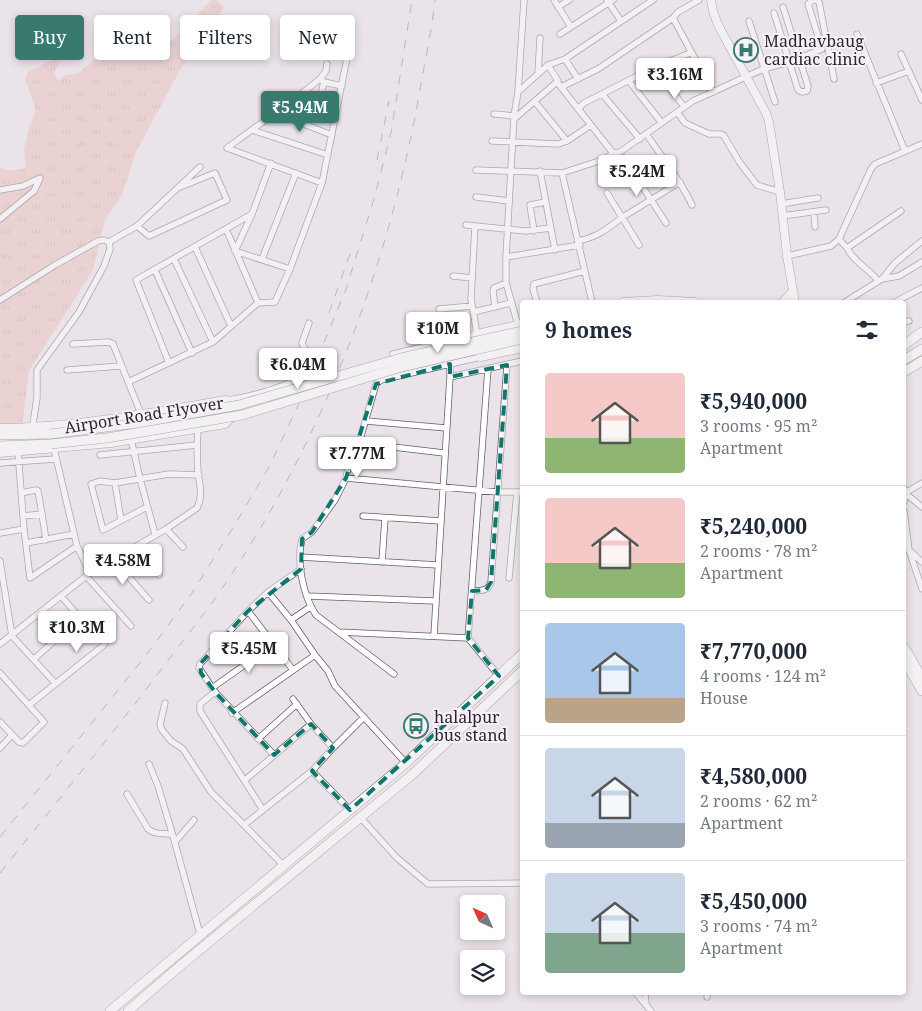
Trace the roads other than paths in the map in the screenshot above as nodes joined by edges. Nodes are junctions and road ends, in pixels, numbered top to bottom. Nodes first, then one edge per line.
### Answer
1 (524, 0) edge
2 (554, 0) edge
3 (569, 0) edge
4 (653, 0) edge
5 (699, 0) edge
6 (711, 0) edge
7 (814, 0) edge
8 (610, 1) edge
9 (558, 7) junction
10 (783, 7) dead end
11 (774, 13) dead end
12 (786, 16) junction
13 (672, 18) junction
14 (776, 20) junction
15 (621, 21) junction
16 (749, 21) dead end
17 (571, 27) junction
18 (560, 34) dead end
19 (858, 34) dead end
20 (540, 38) dead end
21 (690, 53) junction
22 (901, 54) dead end
23 (565, 59) junction
24 (799, 59) junction
25 (347, 60) edge
26 (789, 62) junction
27 (327, 64) dead end
28 (548, 65) junction
29 (655, 67) junction
30 (763, 69) junction
31 (909, 71) junction
32 (538, 74) junction
33 (746, 77) junction
34 (578, 79) junction
35 (834, 79) dead end
36 (322, 80) junction
37 (629, 81) junction
38 (557, 82) junction
39 (876, 83) junction
40 (342, 86) junction
41 (561, 88) junction
42 (518, 92) junction
43 (713, 92) junction
44 (302, 94) junction
45 (602, 94) junction
46 (922, 100) edge
47 (535, 102) junction
48 (775, 102) dead end
49 (684, 106) junction
50 (578, 109) junction
51 (677, 112) junction
52 (275, 113) junction
53 (494, 114) dead end
54 (514, 117) junction
55 (662, 122) junction
56 (591, 125) junction
57 (252, 130) junction
58 (332, 135) junction
59 (649, 138) dead end
60 (640, 139) junction
61 (566, 141) junction
62 (492, 142) dead end
63 (513, 142) junction
64 (922, 144) edge
65 (905, 152) junction
66 (613, 153) junction
67 (328, 155) junction
68 (624, 158) dead end
69 (271, 163) junction
70 (200, 167) dead end
71 (476, 170) dead end
72 (511, 170) junction
73 (540, 171) junction
74 (296, 173) junction
75 (562, 173) junction
76 (680, 182) junction
77 (322, 183) junction
78 (178, 188) junction
79 (0, 190) edge
80 (780, 192) junction
81 (607, 193) dead end
82 (476, 197) dead end
83 (818, 198) dead end
84 (651, 200) junction
85 (509, 201) junction
86 (545, 202) junction
87 (781, 204) junction
88 (692, 205) dead end
89 (826, 210) dead end
90 (901, 211) dead end
91 (814, 212) junction
92 (252, 214) junction
93 (782, 216) junction
94 (622, 218) junction
95 (0, 219) edge
96 (666, 223) dead end
97 (466, 225) dead end
98 (136, 226) junction
99 (475, 226) junction
100 (815, 227) dead end
101 (551, 228) junction
102 (226, 229) junction
103 (507, 229) junction
104 (534, 231) junction
105 (839, 239) junction
106 (109, 242) junction
107 (922, 242) edge
108 (579, 243) junction
109 (640, 245) dead end
110 (195, 247) junction
111 (847, 248) junction
112 (555, 250) junction
113 (235, 251) junction
114 (787, 256) junction
115 (506, 257) junction
116 (174, 259) junction
117 (262, 259) junction
118 (922, 262) edge
119 (290, 269) junction
120 (155, 270) junction
121 (585, 271) junction
122 (453, 276) dead end
123 (472, 278) junction
124 (880, 280) junction
125 (506, 283) junction
126 (922, 288) edge
127 (794, 299) edge
128 (0, 300) edge
129 (536, 300) edge
130 (592, 300) edge
131 (849, 300) edge
132 (899, 300) edge
133 (258, 303) junction
134 (511, 303) junction
135 (494, 307) junction
136 (439, 309) dead end
137 (473, 309) junction
138 (309, 323) dead end
139 (520, 325) edge
140 (231, 326) junction
141 (520, 327) edge
142 (520, 327) edge
143 (922, 332) edge
144 (477, 334) junction
145 (520, 339) edge
146 (213, 342) junction
147 (73, 344) dead end
148 (906, 344) edge
149 (520, 348) edge
150 (922, 349) edge
151 (192, 353) junction
152 (394, 354) dead end
153 (481, 357) junction
154 (906, 359) edge
155 (922, 361) edge
156 (520, 362) edge
157 (170, 363) junction
158 (450, 364) junction
159 (507, 365) junction
160 (120, 366) junction
161 (488, 369) junction
162 (67, 370) dead end
163 (906, 371) edge
164 (450, 377) junction
165 (128, 382) junction
166 (226, 400) junction
167 (141, 414) junction
168 (366, 421) junction
169 (0, 428) edge
170 (446, 428) junction
171 (198, 429) junction
172 (32, 431) junction
173 (0, 436) edge
174 (132, 439) junction
175 (359, 443) junction
176 (197, 445) junction
177 (0, 446) edge
178 (52, 447) junction
179 (18, 452) junction
180 (0, 453) edge
181 (134, 453) junction
182 (444, 453) junction
183 (100, 455) dead end
184 (55, 459) junction
185 (19, 462) junction
186 (0, 463) edge
187 (198, 475) junction
188 (346, 478) junction
189 (140, 479) junction
190 (114, 483) junction
191 (922, 483) edge
192 (442, 487) junction
193 (906, 489) edge
194 (478, 490) junction
195 (497, 492) junction
196 (520, 492) edge
197 (906, 492) edge
198 (21, 493) junction
199 (147, 507) junction
200 (922, 507) edge
201 (42, 514) junction
202 (23, 516) junction
203 (363, 516) dead end
204 (385, 518) junction
205 (122, 520) junction
206 (441, 521) junction
207 (24, 529) junction
208 (166, 529) junction
209 (906, 530) edge
210 (0, 533) edge
211 (74, 534) junction
212 (156, 534) junction
213 (46, 540) junction
214 (26, 543) junction
215 (77, 546) junction
216 (183, 547) dead end
217 (133, 549) junction
218 (908, 550) junction
219 (300, 557) junction
220 (114, 560) junction
221 (0, 561) edge
222 (382, 562) junction
223 (922, 562) edge
224 (438, 565) junction
225 (301, 569) junction
226 (88, 575) junction
227 (159, 575) dead end
228 (1, 578) edge
229 (509, 578) dead end
230 (922, 589) edge
231 (472, 591) junction
232 (268, 592) junction
233 (61, 596) junction
234 (308, 596) junction
235 (149, 600) dead end
236 (435, 601) junction
237 (310, 607) junction
238 (248, 611) junction
239 (80, 618) junction
240 (291, 620) junction
241 (130, 626) dead end
242 (339, 632) junction
243 (12, 636) junction
244 (434, 636) junction
245 (468, 638) junction
246 (0, 644) edge
247 (274, 644) junction
248 (906, 650) edge
249 (315, 655) junction
250 (520, 656) edge
251 (34, 660) junction
252 (906, 663) edge
253 (293, 670) junction
254 (0, 673) edge
255 (520, 673) edge
256 (394, 674) dead end
257 (498, 676) junction
258 (922, 678) edge
259 (55, 683) junction
260 (213, 690) junction
261 (922, 691) edge
262 (165, 703) dead end
263 (29, 705) junction
264 (232, 712) junction
265 (364, 717) junction
266 (0, 722) edge
267 (311, 724) junction
268 (12, 735) junction
269 (258, 739) junction
270 (0, 748) edge
271 (333, 748) junction
272 (274, 756) junction
273 (406, 763) junction
274 (149, 764) dead end
275 (312, 770) junction
276 (245, 780) junction
277 (127, 794) dead end
278 (263, 810) junction
279 (350, 810) junction
280 (360, 817) junction
281 (194, 820) dead end
282 (244, 825) junction
283 (174, 839) junction
284 (284, 866) junction
285 (520, 883) edge
286 (200, 934) junction
287 (638, 995) edge
288 (645, 995) edge
289 (646, 1004) junction
290 (110, 1011) edge
291 (128, 1011) edge
292 (651, 1011) edge

1 - 42 street
2 - 9 street
3 - 9 street
4 - 15 street
5 - 13 street
6 - 33 street
7 - 24 street
7 - 35 street
8 - 15 street
8 - 17 street
9 - 17 street
10 - 12 street
11 - 14 street
12 - 14 street
12 - 24 street
13 - 21 street
13 - 34 street
14 - 26 street
15 - 23 street
16 - 30 street
17 - 18 street
19 - 39 street
20 - 32 street
21 - 29 street
21 - 43 street
22 - 31 street
23 - 28 street
23 - 34 street
24 - 26 street
24 - 26 street
25 - 40 street
26 - 30 street
27 - 36 street
28 - 32 street
28 - 38 street
29 - 37 street
29 - 49 street
30 - 33 street
30 - 48 street
31 - 39 street
31 - 46 street
32 - 42 street
33 - 43 street
33 - 80 street
34 - 41 street
36 - 40 street
36 - 44 street
36 - 44 street
37 - 45 street
37 - 55 street
38 - 41 street
38 - 47 street
39 - 65 street
40 - 58 street
41 - 50 street
42 - 54 street
43 - 49 street
44 - 52 street
45 - 50 street
45 - 60 street
47 - 54 street
47 - 61 street
49 - 51 street
50 - 56 street
51 - 55 street
51 - 80 street
52 - 57 street
52 - 58 street
53 - 54 street
54 - 63 street
55 - 60 street
56 - 61 street
56 - 66 street
57 - 67 street
57 - 69 street
58 - 67 street
59 - 76 street
60 - 66 street
61 - 63 street
62 - 63 street
63 - 72 street
64 - 65 street
65 - 105 street
66 - 75 street
67 - 77 street
68 - 84 street
69 - 74 street
69 - 92 street
70 - 78 street
71 - 72 street
72 - 73 street
72 - 85 street
73 - 75 street
73 - 86 street
74 - 77 street
74 - 117 street
75 - 108 street
76 - 84 street
76 - 88 street
77 - 119 street
78 - 98 street
78 - 98 street
79 - 95 street
80 - 87 street
81 - 94 street
82 - 85 street
83 - 87 street
84 - 94 street
84 - 96 street
85 - 103 street
86 - 101 street
86 - 104 street
87 - 93 street
89 - 91 street
90 - 111 street
91 - 93 street
91 - 100 street
92 - 102 street
92 - 113 street
93 - 114 street
94 - 108 street
94 - 109 street
97 - 99 street
98 - 106 street
99 - 103 street
99 - 123 street
101 - 104 street
101 - 112 street
102 - 110 street
102 - 113 street
103 - 104 street
103 - 115 street
105 - 111 street
105 - 114 street
106 - 128 street
106 - 172 street
107 - 124 street
108 - 112 street
108 - 121 street
110 - 116 street
110 - 140 street
111 - 124 street
112 - 115 street
113 - 117 street
113 - 133 street
114 - 127 street
115 - 125 street
116 - 120 street
116 - 146 street
117 - 119 street
118 - 124 street
119 - 133 street
120 - 151 street
120 - 157 street
121 - 129 street
121 - 130 street
122 - 123 street
123 - 137 street
124 - 131 street
125 - 134 street
125 - 135 street
126 - 132 street
133 - 140 street
134 - 135 street
134 - 139 street
135 - 137 street
136 - 137 street
137 - 144 street
138 - 166 street
140 - 146 street
141 - 172 main road, Airport Road Flyover, bridge
142 - 144 street
143 - 148 main road
144 - 152 street
144 - 153 street
145 - 178 main road, Airport Road Flyover, bridge
146 - 151 street
147 - 160 street
149 - 153 street
150 - 154 main road
151 - 157 street
153 - 158 street
155 - 163 main road
156 - 159 street
157 - 165 street
158 - 164 street
158 - 168 street
159 - 161 street
159 - 195 street
160 - 162 street
160 - 165 street
161 - 164 street
161 - 194 street
164 - 170 street
165 - 167 street
166 - 167 street
166 - 171 street
167 - 172 street
168 - 170 street
168 - 175 street
169 - 172 street
170 - 182 street
171 - 174 street
171 - 176 street
172 - 173 main road, Airport Road Flyover
174 - 178 street
174 - 181 street
175 - 182 street
175 - 188 street
176 - 181 street
176 - 187 street
177 - 178 main road, Airport Road Flyover
178 - 179 street
178 - 184 street
179 - 180 street
179 - 185 street
181 - 183 street
181 - 189 street
182 - 192 street
184 - 185 street
184 - 211 street
185 - 186 street
185 - 198 street
187 - 189 street
187 - 208 street
188 - 192 street
188 - 219 street
189 - 190 street
189 - 199 street
190 - 205 street
190 - 205 street
191 - 193 street
192 - 194 street
192 - 206 street
194 - 195 street
194 - 231 street
195 - 196 street
195 - 231 street
196 - 229 street
197 - 200 street
198 - 201 street
198 - 202 street
199 - 205 street
199 - 212 street
201 - 202 street
201 - 213 street
202 - 207 street
203 - 204 street
204 - 206 street
204 - 222 street
206 - 224 street
207 - 210 street
207 - 214 street
208 - 212 street
208 - 216 street
209 - 218 street
211 - 213 street
211 - 215 street
212 - 217 street
213 - 214 street
214 - 215 street
215 - 226 street
217 - 220 street
217 - 227 street
218 - 223 street
218 - 230 street
219 - 222 street
219 - 225 street
220 - 226 street
220 - 235 street
221 - 228 street
222 - 224 street
224 - 236 street
225 - 232 street
225 - 234 street
226 - 233 street
226 - 241 street
228 - 243 street
231 - 245 street
232 - 238 street
232 - 240 street
233 - 239 street
233 - 243 street
234 - 236 street
234 - 237 street
236 - 244 street
237 - 240 street
237 - 242 street
238 - 247 street
238 - 260 street
239 - 251 street
239 - 259 street
240 - 249 street
242 - 244 street
242 - 256 street
243 - 246 street
243 - 251 street
244 - 245 street
245 - 257 street
247 - 253 street
247 - 260 street
248 - 258 main road
249 - 253 street
249 - 265 street
250 - 257 main road
251 - 259 street
252 - 261 main road
253 - 264 street
254 - 263 street
255 - 280 main road
257 - 273 main road
259 - 263 street
260 - 264 street
260 - 276 street
262 - 282 street
263 - 268 street
264 - 269 street
265 - 271 street
265 - 273 street
266 - 268 street
267 - 269 street
267 - 271 street
267 - 272 street
268 - 270 street
269 - 272 street
271 - 275 street
272 - 276 street
273 - 279 main road
274 - 283 street
275 - 278 street
275 - 279 street
276 - 278 street
277 - 283 street
278 - 282 street
279 - 284 main road
280 - 285 street
280 - 291 main road
281 - 283 street
282 - 284 street
283 - 286 street
284 - 286 main road
286 - 290 main road
287 - 289 street
288 - 289 street
289 - 292 street

